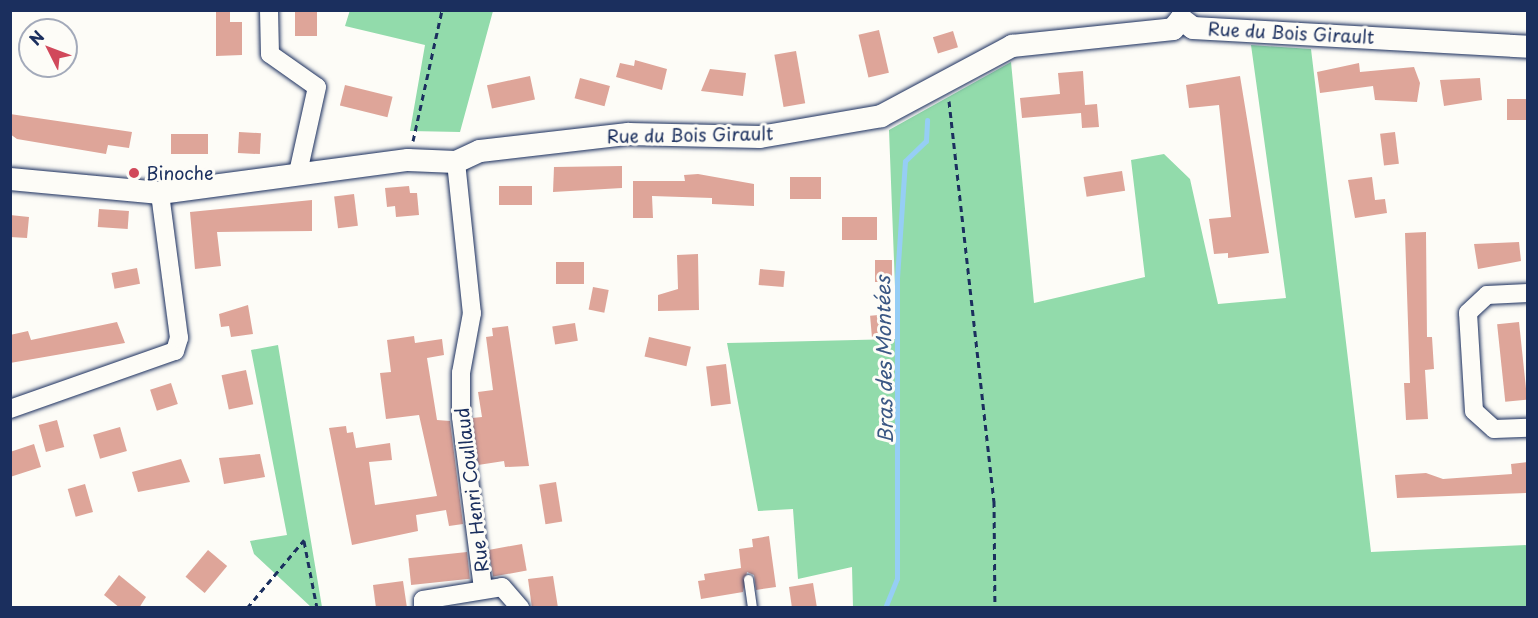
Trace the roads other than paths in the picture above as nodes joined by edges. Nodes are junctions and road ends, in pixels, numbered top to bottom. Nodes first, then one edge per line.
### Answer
1 (269, 10) edge
2 (1181, 15) edge
3 (1527, 47) edge
4 (456, 162) junction
5 (298, 173) junction
6 (10, 179) edge
7 (160, 193) junction
8 (1527, 293) edge
9 (10, 409) edge
10 (1527, 428) edge
11 (748, 579) dead end
12 (483, 589) junction
13 (423, 608) edge
14 (520, 608) edge
15 (752, 608) edge

1 - 5 street
2 - 3 street, Rue du Bois Girault
2 - 4 street, Rue du Bois Girault
4 - 5 street, Rue du Bois Girault
4 - 12 street, Rue Henri Coullaud
5 - 7 street, Rue du Bois Girault
6 - 7 street, Rue du Bois Girault
7 - 9 street
8 - 10 street
11 - 15 lane
12 - 13 street
12 - 14 street

